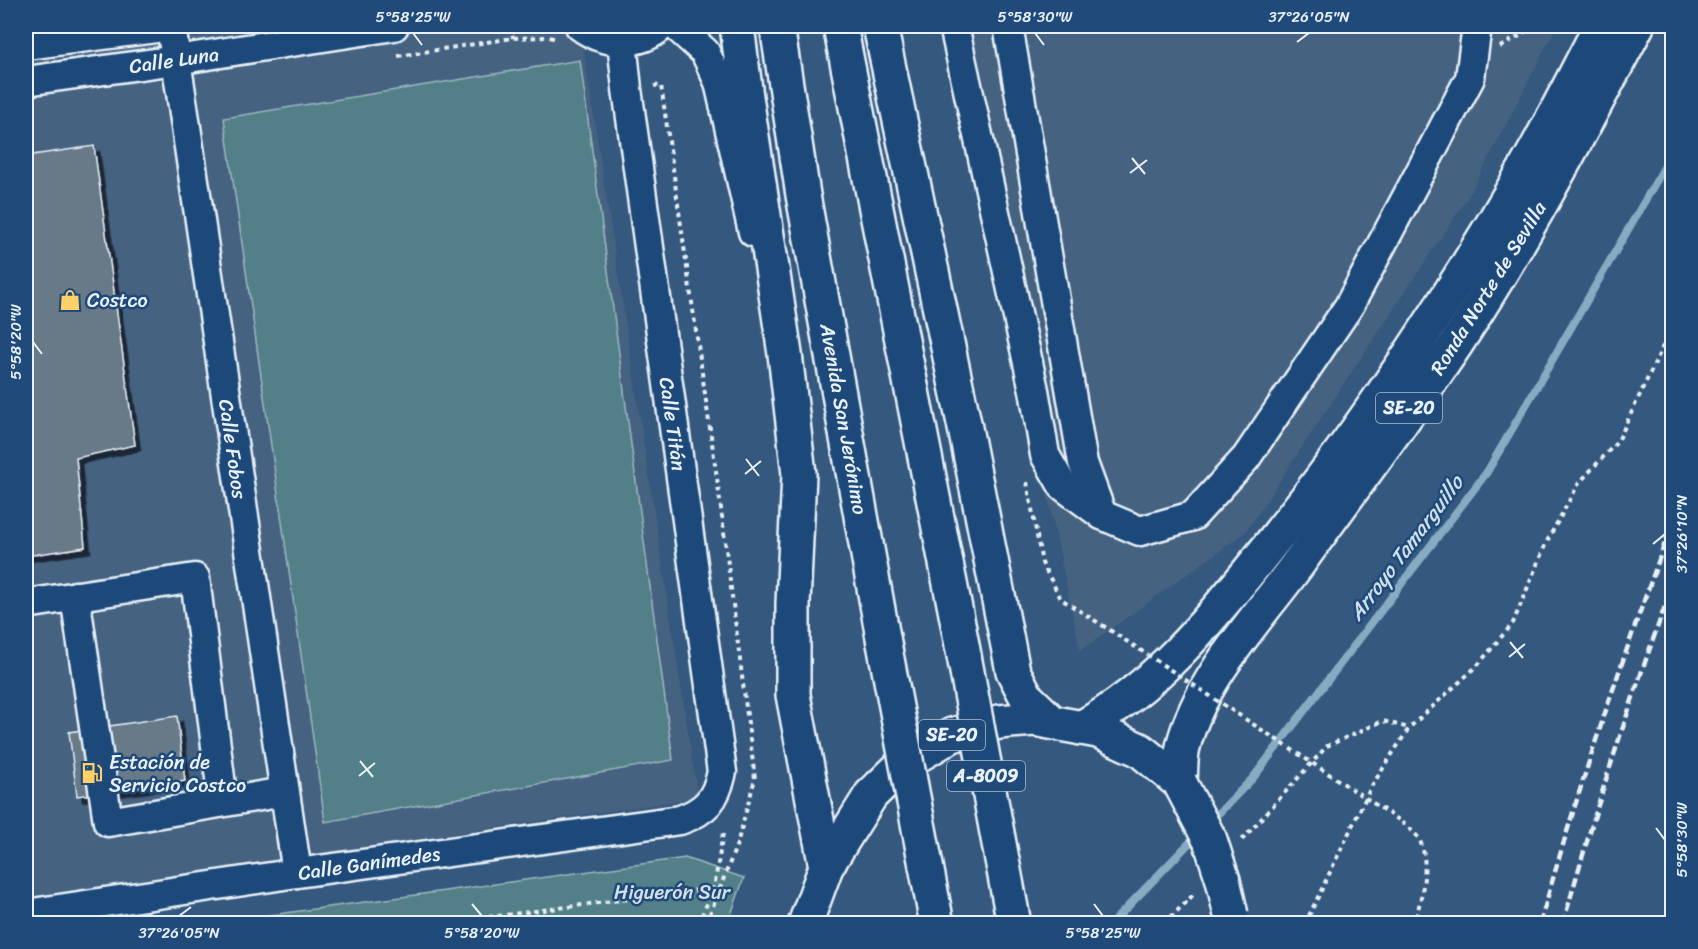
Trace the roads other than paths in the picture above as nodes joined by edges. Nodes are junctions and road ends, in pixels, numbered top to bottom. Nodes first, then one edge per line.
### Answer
1 (171, 26) edge
2 (394, 26) edge
3 (580, 26) edge
4 (662, 26) edge
5 (676, 26) edge
6 (737, 26) edge
7 (777, 26) edge
8 (840, 26) edge
9 (880, 26) edge
10 (954, 26) edge
11 (1008, 26) edge
12 (1477, 26) edge
13 (1601, 26) edge
14 (1637, 26) edge
15 (622, 41) junction
16 (26, 45) edge
17 (176, 60) junction
18 (26, 81) edge
19 (785, 354) junction
20 (1102, 515) junction
21 (75, 596) junction
22 (26, 604) edge
23 (1067, 725) junction
24 (1180, 783) junction
25 (284, 792) junction
26 (223, 802) junction
27 (709, 804) joint
28 (826, 867) junction
29 (297, 873) junction
30 (26, 914) edge
31 (1231, 919) edge
32 (805, 924) edge
33 (937, 924) edge
34 (1014, 924) edge

1 - 16 street, Calle Luna
1 - 17 street, Calle Fobos
2 - 17 street, Calle Luna
3 - 15 street
4 - 15 street
5 - 19 street
6 - 19 main road
7 - 33 main road, Avenida San Jerónimo, bridge
8 - 34 main road, A-8009, bridge
9 - 23 main road
10 - 20 street
11 - 20 street
12 - 20 street
13 - 23 main road, Ronda Norte de Sevilla / SE-20
14 - 24 main road, Ronda Norte de Sevilla / SE-20
15 - 27 street, Calle Titán
17 - 18 street, Calle Luna
17 - 25 street, Calle Fobos
19 - 28 main road
21 - 22 street
21 - 26 street
21 - 26 street
23 - 24 main road, SE-20
23 - 28 main road, SE-20
24 - 31 main road, SE-20, bridge
25 - 26 street
25 - 29 street, Calle Fobos
27 - 29 street, Calle Ganímedes
28 - 32 main road, SE-20
29 - 30 street, Calle Ganímedes

